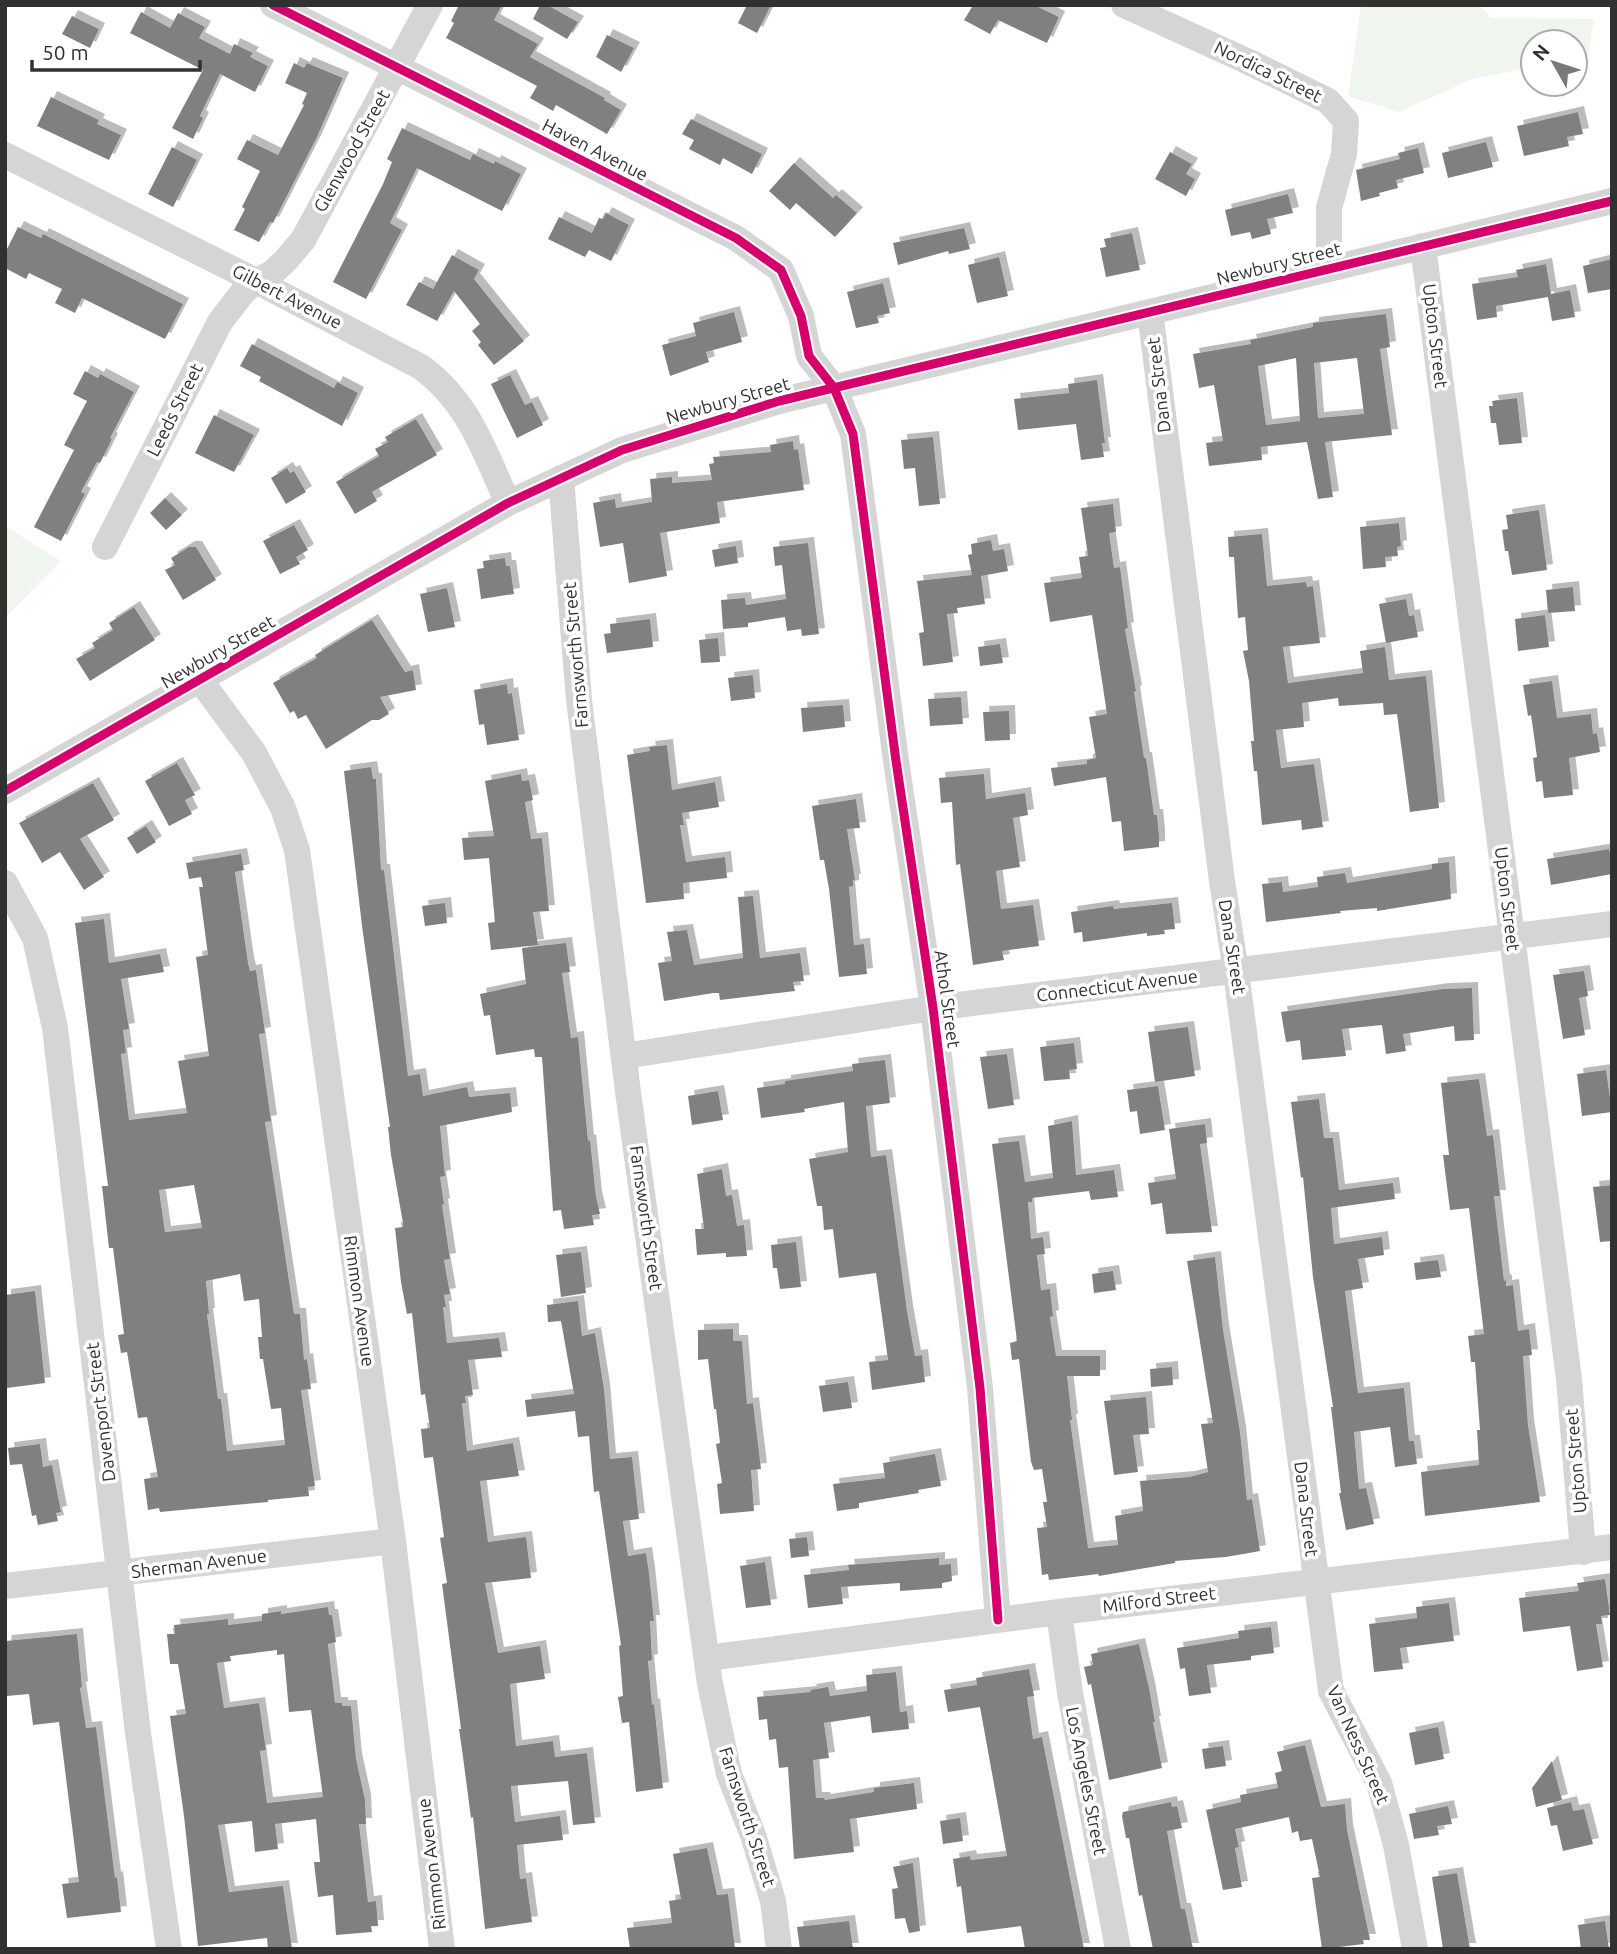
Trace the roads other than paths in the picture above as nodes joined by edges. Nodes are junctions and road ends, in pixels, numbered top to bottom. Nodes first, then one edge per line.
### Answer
1 (273, 5) edge
2 (430, 5) edge
3 (1124, 5) edge
4 (398, 68) junction
5 (6, 158) edge
6 (1612, 201) edge
7 (1423, 246) junction
8 (1332, 268) junction
9 (257, 281) junction
10 (1150, 312) junction
11 (834, 388) junction
12 (561, 478) junction
13 (508, 503) junction
14 (105, 547) dead end
15 (200, 680) junction
16 (5, 791) edge
17 (5, 883) edge
18 (1612, 923) edge
19 (1511, 936) junction
20 (1236, 972) junction
21 (933, 1008) junction
22 (624, 1056) junction
23 (393, 1541) junction
24 (1612, 1547) edge
25 (1583, 1552) junction
26 (121, 1572) junction
27 (1315, 1582) junction
28 (5, 1586) edge
29 (1059, 1612) junction
30 (998, 1620) junction
31 (706, 1658) junction
32 (169, 1949) edge
33 (442, 1949) edge
34 (779, 1949) edge
35 (1118, 1949) edge
36 (1415, 1949) edge

1 - 4 street, Haven Avenue
2 - 4 street, Glenwood Street
3 - 8 street, Nordica Street
4 - 9 street, Glenwood Street
4 - 11 street, Haven Avenue
5 - 9 street, Gilbert Avenue
6 - 7 street, Newbury Street
7 - 8 street, Newbury Street
7 - 19 street, Upton Street
8 - 10 street, Newbury Street
9 - 13 street, Gilbert Avenue
9 - 14 street, Leeds Street
10 - 11 street, Newbury Street
10 - 20 street, Dana Street
11 - 12 street, Newbury Street
11 - 21 street, Athol Street
12 - 13 street, Newbury Street
12 - 22 street, Farnsworth Street
13 - 15 street, Newbury Street
15 - 16 street, Newbury Street
15 - 23 street, Rimmon Avenue
17 - 26 street, Davenport Street
18 - 19 street, Connecticut Avenue
19 - 20 street, Connecticut Avenue
19 - 25 street, Upton Street
20 - 21 street, Connecticut Avenue
20 - 27 street, Dana Street
21 - 22 street, Connecticut Avenue
21 - 30 street, Athol Street
22 - 31 street, Farnsworth Street
23 - 26 street, Sherman Avenue
23 - 33 street, Rimmon Avenue
24 - 25 street, Milford Street
25 - 27 street, Milford Street
26 - 28 street, Sherman Avenue
26 - 32 street, Davenport Street
27 - 29 street, Milford Street
27 - 36 street, Van Ness Street
29 - 30 street, Milford Street
29 - 35 street, Los Angeles Street
30 - 31 street, Milford Street
31 - 34 street, Farnsworth Street

